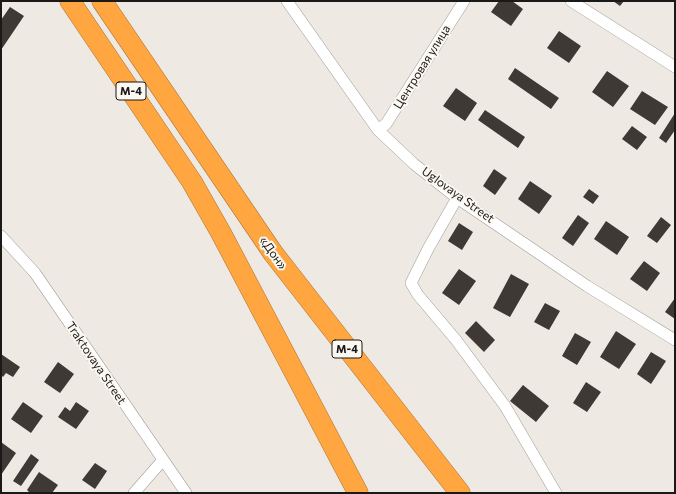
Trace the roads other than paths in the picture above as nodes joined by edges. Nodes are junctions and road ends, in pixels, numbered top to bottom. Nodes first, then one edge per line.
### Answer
1 (70, 1) edge
2 (102, 1) edge
3 (287, 1) edge
4 (464, 1) edge
5 (571, 1) edge
6 (675, 67) edge
7 (378, 130) junction
8 (457, 198) junction
9 (1, 236) edge
10 (675, 340) edge
11 (162, 461) junction
12 (134, 493) edge
13 (186, 493) edge
14 (358, 493) edge
15 (460, 493) edge
16 (556, 493) edge

1 - 14 highway, М-4
2 - 15 highway, «Дон» / М-4
3 - 7 street, Uglovaya Street
4 - 7 street, Центровая улица
5 - 6 street
7 - 8 street, Uglovaya Street
8 - 10 street, Uglovaya Street
8 - 16 street
9 - 11 street, Traktovaya Street
11 - 12 street
11 - 13 street, Traktovaya Street

